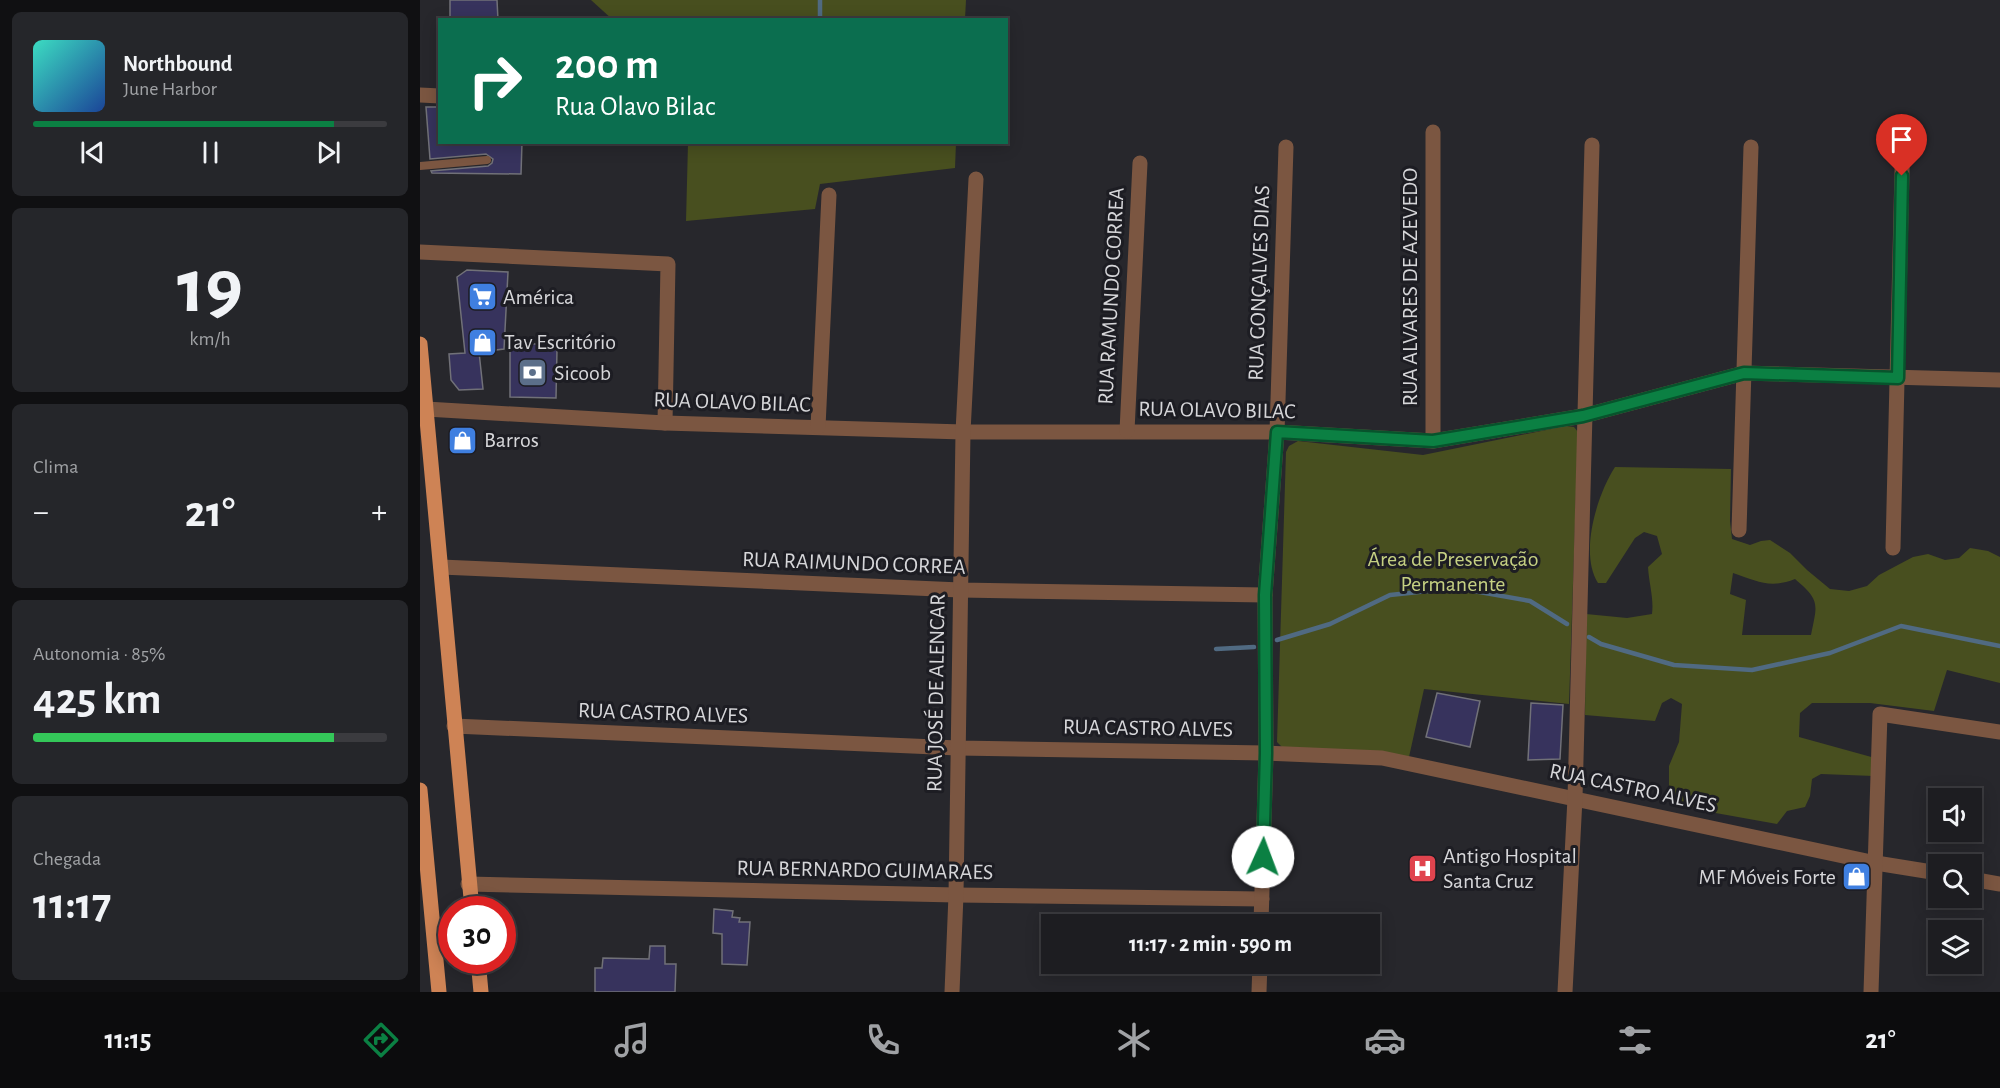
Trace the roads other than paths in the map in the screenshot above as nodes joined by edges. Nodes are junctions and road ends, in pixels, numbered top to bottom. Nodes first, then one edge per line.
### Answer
1 (420, 95) edge
2 (438, 96) edge
3 (1903, 130) dead end
4 (1433, 132) dead end
5 (1592, 145) dead end
6 (1286, 147) dead end
7 (1751, 147) dead end
8 (487, 160) dead end
9 (1140, 163) dead end
10 (420, 166) edge
11 (976, 179) dead end
12 (829, 195) dead end
13 (420, 252) edge
14 (420, 344) edge
15 (1744, 373) junction
16 (1898, 378) junction
17 (2000, 380) edge
18 (426, 410) junction
19 (1583, 416) junction
20 (665, 423) junction
21 (818, 427) junction
22 (1127, 431) junction
23 (963, 432) junction
24 (1277, 432) junction
25 (1433, 441) junction
26 (1739, 530) dead end
27 (1893, 549) dead end
28 (441, 567) junction
29 (960, 590) junction
30 (1265, 595) junction
31 (454, 726) junction
32 (2000, 732) edge
33 (958, 748) junction
34 (1266, 753) junction
35 (420, 790) edge
36 (1575, 798) junction
37 (1876, 863) junction
38 (1928, 871) edge
39 (1982, 881) edge
40 (468, 884) junction
41 (2000, 884) edge
42 (956, 895) junction
43 (470, 896) edge
44 (1262, 899) junction
45 (426, 913) edge
46 (1261, 914) edge
47 (479, 974) edge
48 (1260, 974) edge
49 (439, 992) edge
50 (481, 992) edge
51 (952, 992) edge
52 (1259, 992) edge
53 (1565, 992) edge
54 (1870, 992) edge

1 - 2 street
3 - 16 street
4 - 25 street, RUA ALVARES DE AZEVEDO
5 - 19 street
6 - 24 street, RUA GONÇALVES DIAS
7 - 15 street
8 - 10 lane
9 - 22 street, RUA RAMUNDO CORREA
11 - 23 street, RUA JOSÉ DE ALENCAR
12 - 21 street
13 - 20 street
14 - 18 main road
15 - 16 street, RUA OLAVO BILAC
15 - 19 street, RUA OLAVO BILAC
15 - 26 street
16 - 17 street, RUA OLAVO BILAC
16 - 27 street
18 - 20 street, RUA OLAVO BILAC
18 - 28 main road
19 - 25 street, RUA OLAVO BILAC
19 - 36 street
20 - 21 street, RUA OLAVO BILAC
21 - 23 street, RUA OLAVO BILAC
22 - 23 street, RUA OLAVO BILAC
22 - 24 street, RUA OLAVO BILAC
23 - 29 street, RUA JOSÉ DE ALENCAR
24 - 25 street, RUA OLAVO BILAC
24 - 30 street, RUA GONÇALVES DIAS
28 - 29 street, RUA RAIMUNDO CORREA
28 - 31 main road
29 - 30 street, RUA RAIMUNDO CORREA
29 - 33 street, RUA JOSÉ DE ALENCAR
30 - 34 street, RUA GONÇALVES DIAS
31 - 33 street, RUA CASTRO ALVES
31 - 40 main road
32 - 37 street
33 - 34 street, RUA CASTRO ALVES
33 - 42 street, RUA JOSÉ DE ALENCAR
34 - 36 street, RUA CASTRO ALVES
34 - 44 street, RUA GONÇALVES DIAS
35 - 45 main road
36 - 37 street, RUA CASTRO ALVES
36 - 53 street
37 - 38 street, RUA CASTRO ALVES
37 - 54 street
39 - 41 street
40 - 42 street, RUA BERNARDO GUIMARAES
40 - 43 main road
42 - 44 street, RUA BERNARDO GUIMARAES
42 - 51 street, RUA JOSÉ DE ALENCAR
44 - 46 street, RUA GONÇALVES DIAS
45 - 49 main road
47 - 50 main road
48 - 52 street

